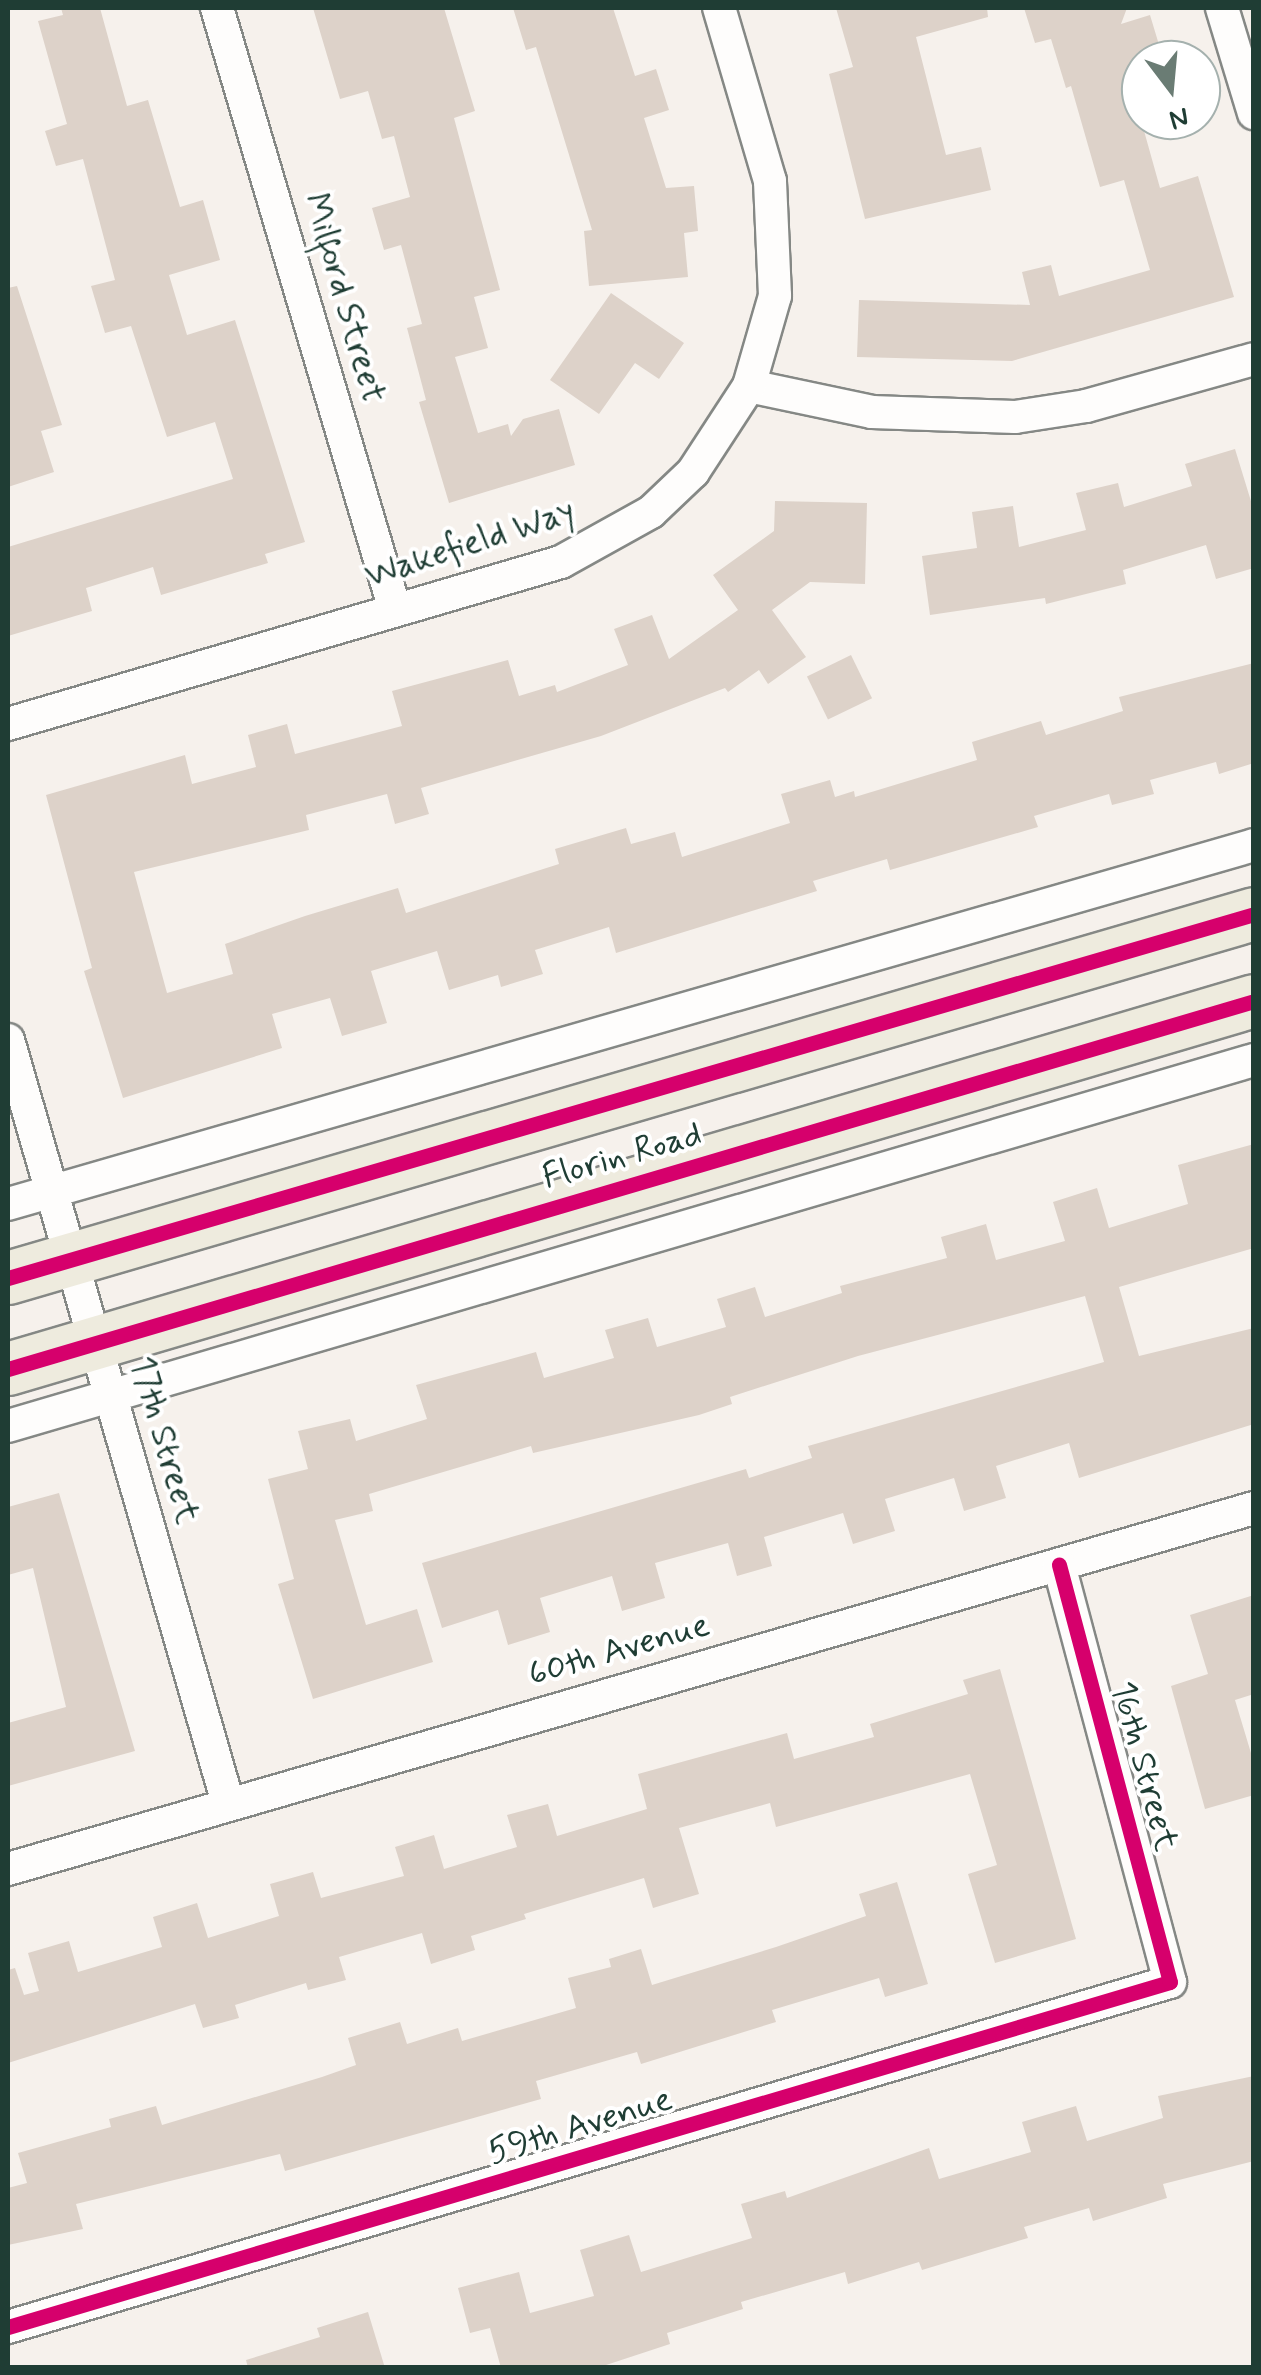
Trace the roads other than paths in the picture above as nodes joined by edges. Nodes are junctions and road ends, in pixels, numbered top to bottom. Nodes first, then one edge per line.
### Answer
1 (217, 8) edge
2 (720, 8) edge
3 (1222, 8) edge
4 (1254, 113) edge
5 (1254, 359) edge
6 (749, 386) junction
7 (395, 610) junction
8 (8, 724) edge
9 (1254, 845) edge
10 (1254, 914) edge
11 (1254, 1001) edge
12 (8, 1040) edge
13 (1254, 1060) edge
14 (50, 1191) junction
15 (8, 1204) edge
16 (71, 1260) junction
17 (8, 1278) edge
18 (94, 1344) junction
19 (8, 1368) edge
20 (109, 1396) junction
21 (8, 1426) edge
22 (1254, 1508) edge
23 (1059, 1565) junction
24 (228, 1803) junction
25 (8, 1868) edge
26 (1170, 1982) joint
27 (8, 2326) edge

1 - 7 street, Milford Street
2 - 6 street, Wakefield Way
3 - 4 street
5 - 6 street
6 - 7 street, Wakefield Way
7 - 8 street, Wakefield Way
9 - 14 street
10 - 16 main road, Florin Road
11 - 18 main road, Florin Road
12 - 14 street, 17th Street
13 - 20 street
14 - 15 street
14 - 16 street, 17th Street
16 - 17 main road, Florin Road
16 - 18 street, 17th Street
18 - 19 main road, Florin Road
18 - 20 street, 17th Street
20 - 21 street
20 - 24 street, 17th Street
22 - 23 street, 60th Avenue
23 - 24 street, 60th Avenue
23 - 26 street, 16th Street
24 - 25 street, 60th Avenue
26 - 27 street, 59th Avenue

